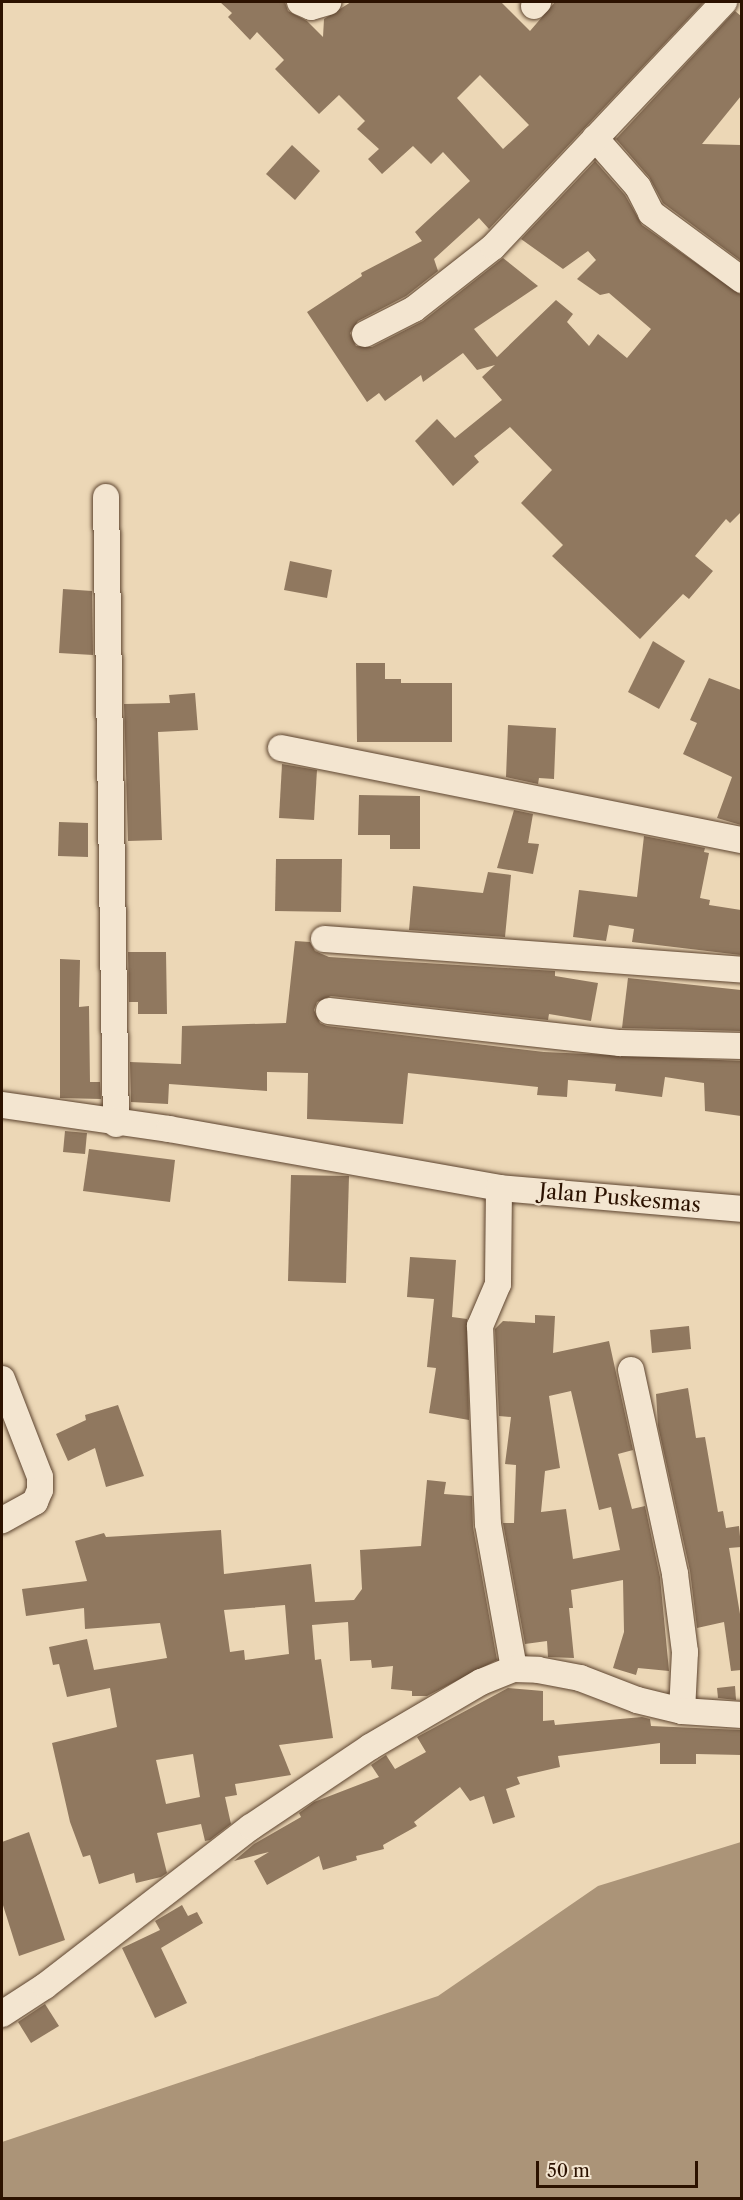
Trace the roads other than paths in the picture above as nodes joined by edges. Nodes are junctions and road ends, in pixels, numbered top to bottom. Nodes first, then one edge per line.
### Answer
1 (300, 2) edge
2 (328, 2) edge
3 (724, 2) edge
4 (595, 138) junction
5 (741, 280) edge
6 (366, 334) dead end
7 (106, 497) dead end
8 (281, 748) dead end
9 (741, 840) edge
10 (324, 939) dead end
11 (741, 970) edge
12 (330, 1011) dead end
13 (741, 1046) edge
14 (2, 1105) edge
15 (116, 1124) junction
16 (499, 1188) junction
17 (741, 1209) edge
18 (631, 1370) dead end
19 (2, 1379) edge
20 (2, 1520) edge
21 (514, 1669) junction
22 (682, 1711) junction
23 (741, 1715) edge
24 (2, 2014) edge

1 - 2 street
3 - 4 street
4 - 5 street
4 - 6 street
7 - 15 street
8 - 9 street
10 - 11 street
12 - 13 street
14 - 15 street, Jalan Puskesmas
15 - 16 street, Jalan Puskesmas
16 - 17 street, Jalan Puskesmas
16 - 21 street
18 - 22 street
19 - 20 street
21 - 22 street
21 - 24 street
22 - 23 street

